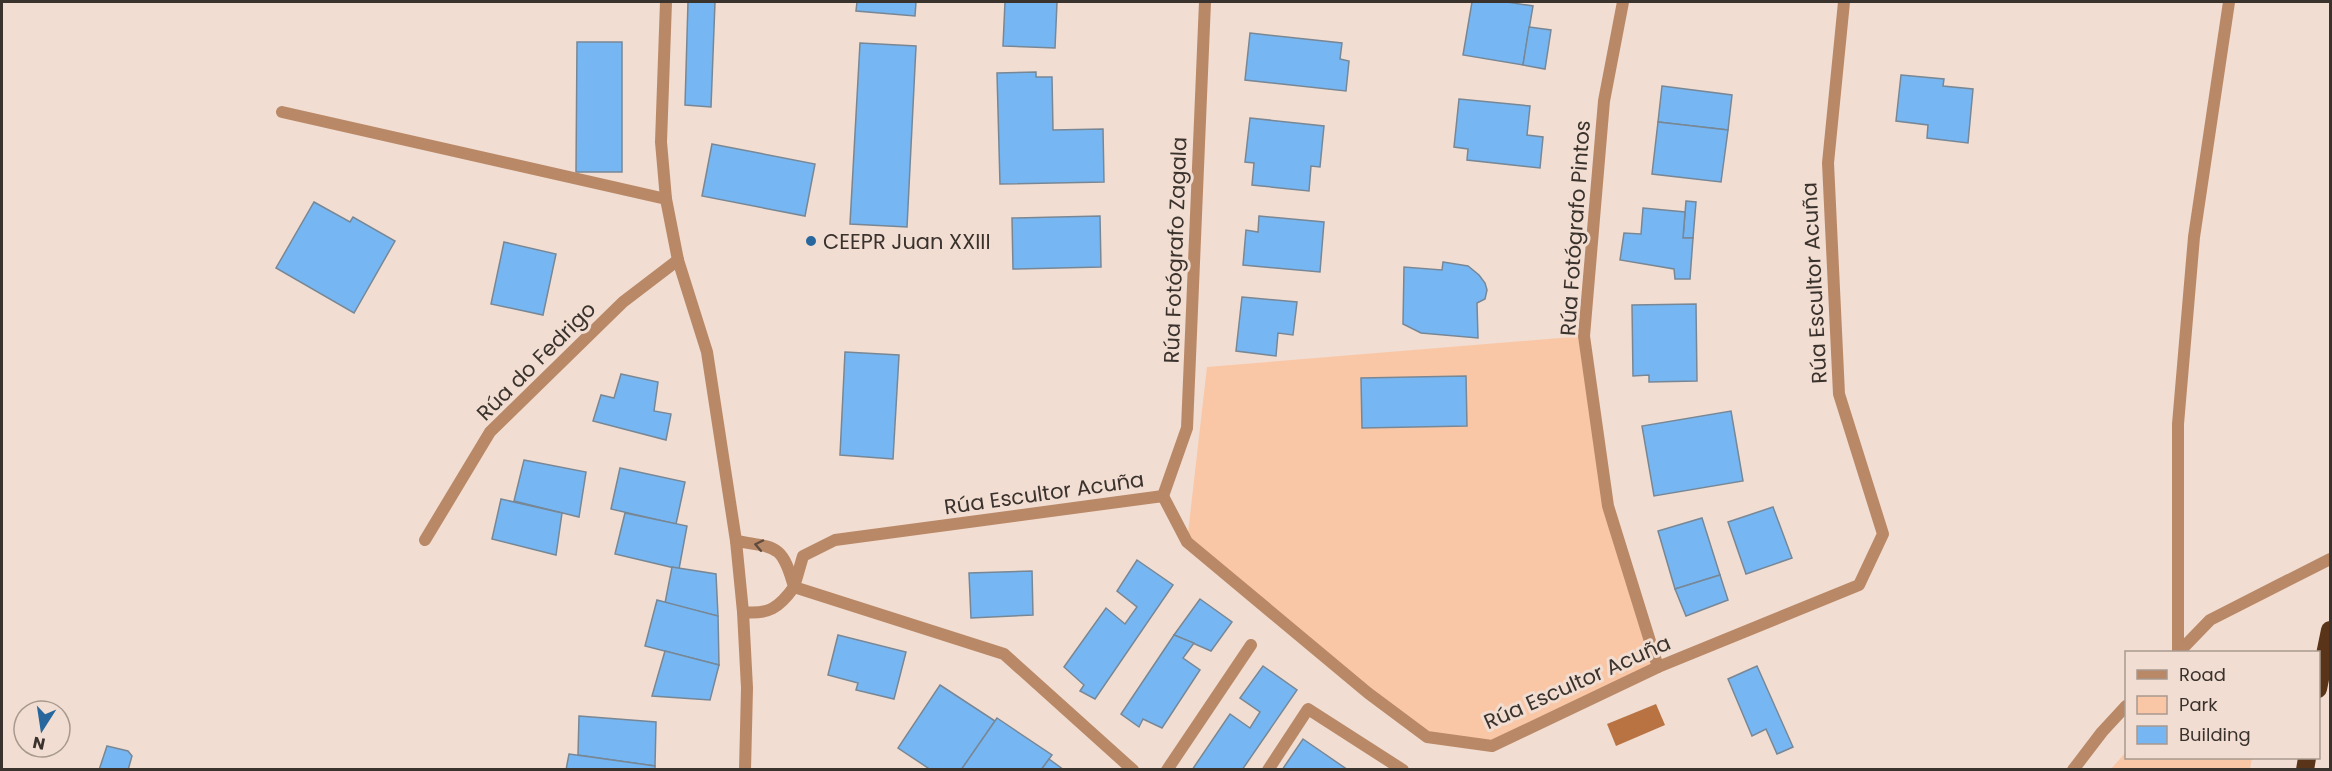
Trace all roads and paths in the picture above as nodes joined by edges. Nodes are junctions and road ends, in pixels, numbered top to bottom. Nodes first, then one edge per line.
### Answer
1 (666, 2) edge
2 (1205, 2) edge
3 (1623, 2) edge
4 (1844, 2) edge
5 (2229, 2) edge
6 (282, 112) dead end
7 (666, 199) junction
8 (678, 260) junction
9 (1163, 496) junction
10 (424, 540) dead end
11 (736, 541) junction
12 (2331, 559) edge
13 (794, 587) junction
14 (743, 612) junction
15 (2331, 630) edge
16 (1251, 645) dead end
17 (2178, 651) edge
18 (2179, 651) edge
19 (1658, 667) junction
20 (2320, 683) edge
21 (2125, 708) edge
22 (745, 770) edge
23 (1133, 770) edge
24 (1167, 770) edge
25 (1268, 770) edge
26 (1402, 770) edge
27 (2073, 770) edge

1 - 7 street
2 - 9 street, Rúa Fotógrafo Zagala
3 - 19 street, Rúa Fotógrafo Pintos
4 - 19 street, Rúa Escultor Acuña
5 - 17 street
6 - 7 street
7 - 8 street
8 - 10 street, Rúa do Fedrigo
8 - 11 street
9 - 13 street, Rúa Escultor Acuña
9 - 19 street, Rúa Escultor Acuña
13 -> 11 street
11 - 14 street
12 - 18 street
13 - 14 street
13 - 23 street
14 - 22 street
15 - 20 highway
16 - 24 street
21 - 27 street
25 - 26 street

